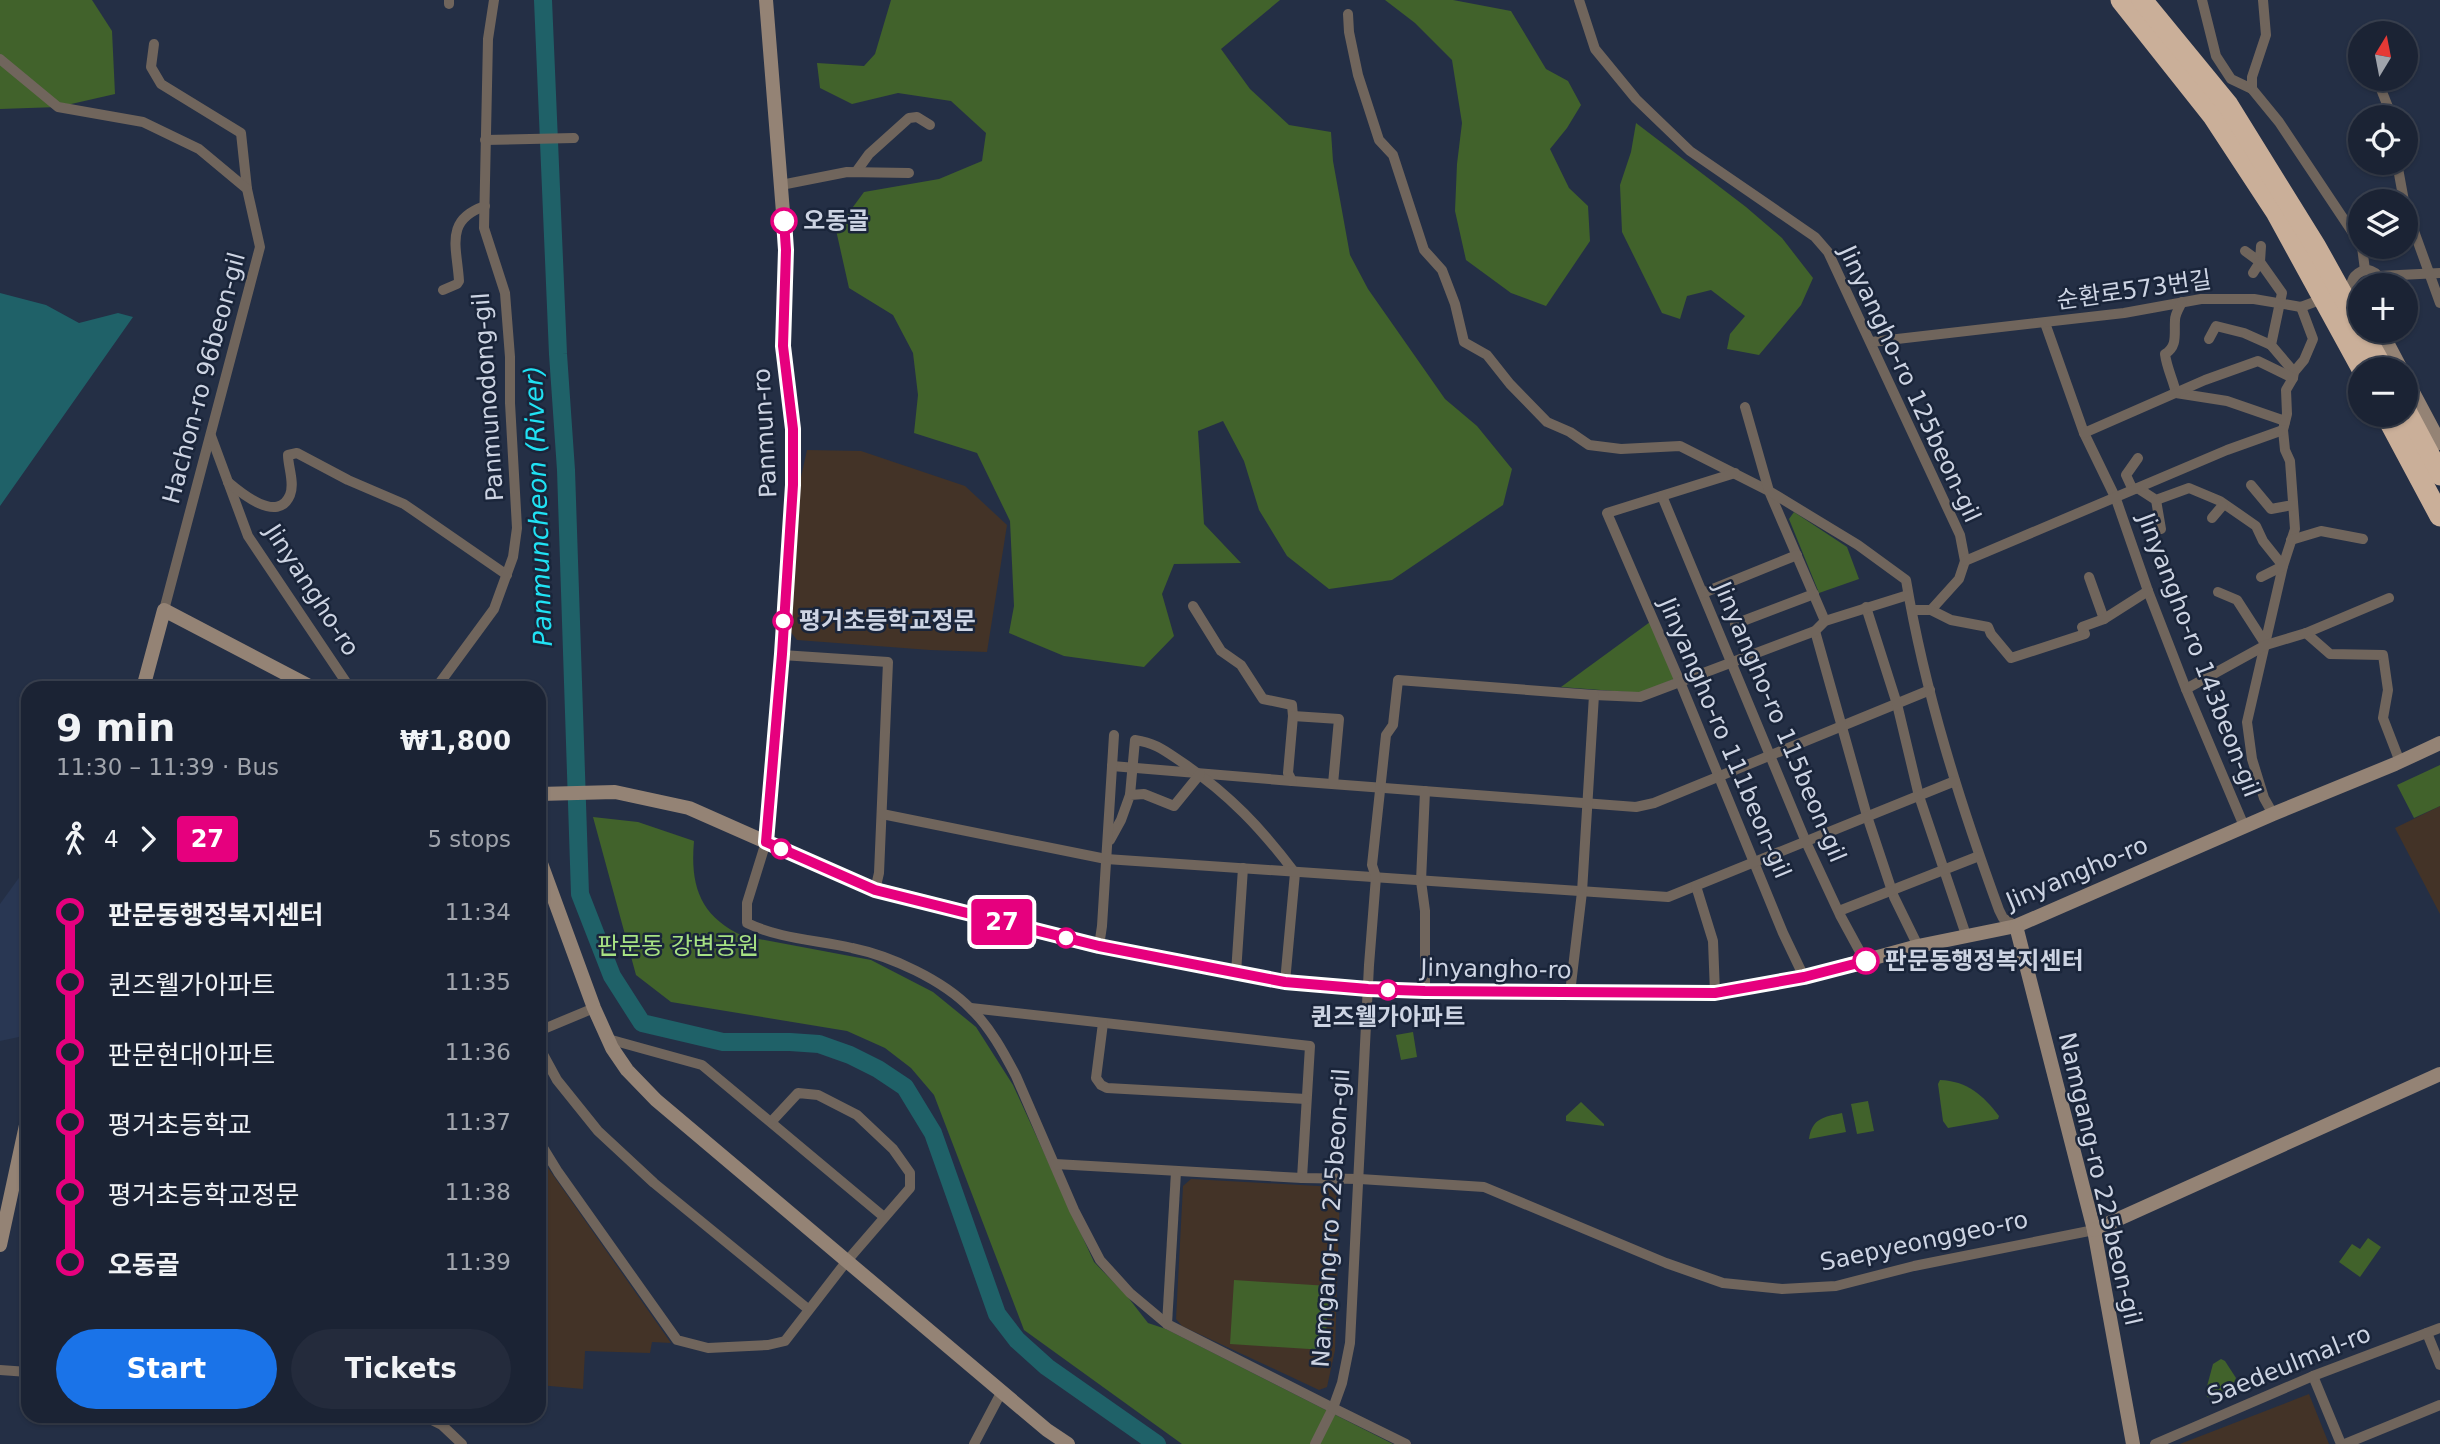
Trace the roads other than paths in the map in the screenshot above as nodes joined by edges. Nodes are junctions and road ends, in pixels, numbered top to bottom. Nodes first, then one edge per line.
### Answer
1 (494, 0) edge
2 (766, 0) edge
3 (1579, 0) edge
4 (2121, 0) edge
5 (2143, 0) edge
6 (2202, 0) edge
7 (2263, 0) edge
8 (1348, 14) dead end
9 (153, 44) dead end
10 (0, 59) edge
11 (2252, 89) junction
12 (930, 125) dead end
13 (574, 138) dead end
14 (485, 140) junction
15 (856, 172) junction
16 (909, 173) dead end
17 (781, 185) junction
18 (247, 189) junction
19 (485, 206) junction
20 (2348, 226) edge
21 (2418, 236) edge
22 (2261, 246) dead end
23 (2245, 251) dead end
24 (2308, 251) junction
25 (2363, 259) edge
26 (2260, 262) junction
27 (2365, 270) junction
28 (2253, 273) dead end
29 (2360, 273) edge
30 (2376, 273) edge
31 (2435, 274) edge
32 (443, 290) dead end
33 (2348, 290) edge
34 (2182, 302) junction
35 (2440, 303) edge
36 (2280, 304) junction
37 (2301, 307) junction
38 (2348, 310) edge
39 (2045, 323) junction
40 (2209, 339) dead end
41 (1871, 342) junction
42 (2271, 345) junction
43 (2357, 357) edge
44 (2293, 375) junction
45 (2176, 393) junction
46 (2418, 402) edge
47 (1745, 407) dead end
48 (2284, 427) junction
49 (2392, 427) edge
50 (2414, 427) edge
51 (2084, 433) junction
52 (211, 436) junction
53 (2440, 443) edge
54 (2138, 458) dead end
55 (1735, 473) junction
56 (2440, 475) edge
57 (228, 482) junction
58 (2251, 485) dead end
59 (2139, 489) junction
60 (1769, 491) junction
61 (1662, 496) junction
62 (2116, 499) junction
63 (2155, 500) junction
64 (2223, 505) junction
65 (2292, 505) junction
66 (2440, 516) edge
67 (2212, 518) dead end
68 (2161, 529) dead end
69 (2363, 539) dead end
70 (2291, 540) junction
71 (1797, 555) junction
72 (1965, 561) junction
73 (2283, 566) junction
74 (507, 575) junction
75 (2089, 577) dead end
76 (2260, 577) dead end
77 (2148, 591) junction
78 (1703, 593) junction
79 (2218, 593) dead end
80 (1814, 594) junction
81 (1908, 595) junction
82 (2389, 598) dead end
83 (1193, 606) dead end
84 (1866, 607) junction
85 (164, 610) junction
86 (1912, 610) junction
87 (1931, 610) junction
88 (2104, 619) junction
89 (1825, 621) junction
90 (1735, 624) dead end
91 (1815, 631) junction
92 (2306, 633) junction
93 (2266, 645) junction
94 (782, 654) junction
95 (1731, 662) junction
96 (145, 681) edge
97 (300, 681) edge
98 (345, 681) edge
99 (441, 681) edge
100 (1680, 682) junction
101 (2186, 689) junction
102 (1930, 690) junction
103 (1594, 695) junction
104 (1897, 704) junction
105 (1293, 716) junction
106 (1843, 726) junction
107 (1159, 731) dead end
108 (1114, 735) dead end
109 (1153, 743) junction
110 (2440, 743) edge
111 (1770, 754) junction
112 (2400, 762) junction
113 (1112, 766) junction
114 (1132, 769) junction
115 (1200, 774) junction
116 (1719, 776) junction
117 (1292, 781) junction
118 (1955, 781) junction
119 (1333, 784) junction
120 (1380, 787) junction
121 (1425, 791) junction
122 (546, 794) edge
123 (1130, 795) junction
124 (1919, 796) junction
125 (1588, 804) junction
126 (882, 814) junction
127 (2273, 814) junction
128 (1867, 816) junction
129 (2244, 826) junction
130 (766, 842) junction
131 (1806, 842) junction
132 (1107, 845) junction
133 (1979, 856) junction
134 (1106, 859) junction
135 (1754, 862) junction
136 (1243, 868) junction
137 (1944, 869) junction
138 (1295, 873) junction
139 (546, 877) edge
140 (1376, 877) junction
141 (1421, 881) junction
142 (1696, 886) junction
143 (875, 890) junction
144 (1892, 890) junction
145 (1582, 892) junction
146 (1839, 911) junction
147 (2016, 926) junction
148 (1966, 935) junction
149 (1099, 946) junction
150 (1919, 946) junction
151 (1866, 961) junction
152 (1236, 973) junction
153 (1804, 977) junction
154 (1285, 982) junction
155 (1368, 989) junction
156 (1425, 991) junction
157 (1570, 993) junction
158 (1715, 993) junction
159 (594, 1008) junction
160 (971, 1008) junction
161 (1103, 1023) junction
162 (546, 1028) edge
163 (608, 1039) junction
164 (546, 1060) edge
165 (2440, 1074) edge
166 (1306, 1099) junction
167 (772, 1121) junction
168 (21, 1148) edge
169 (546, 1152) edge
170 (1055, 1164) junction
171 (1176, 1172) junction
172 (1302, 1178) junction
173 (1360, 1178) junction
174 (884, 1216) junction
175 (2094, 1230) junction
176 (0, 1245) edge
177 (846, 1262) junction
178 (808, 1308) junction
179 (1167, 1324) junction
180 (2440, 1328) edge
181 (2427, 1333) junction
182 (2440, 1365) edge
183 (0, 1370) edge
184 (21, 1372) edge
185 (2313, 1376) junction
186 (1002, 1391) junction
187 (2440, 1405) edge
188 (1333, 1408) junction
189 (438, 1423) edge
190 (462, 1444) edge
191 (974, 1444) edge
192 (1068, 1444) edge
193 (1315, 1444) edge
194 (1406, 1444) edge
195 (2133, 1444) edge
196 (2155, 1444) edge
197 (2343, 1444) edge

1 - 14 street, Panmunodong-gil
2 - 17 street, Panmun-ro
3 - 41 street, Jinyangho-ro 125beon-gil
4 - 24 highway
5 - 24 highway
6 - 11 street
7 - 11 street
8 - 55 street
9 - 18 street, Hachon-ro 96beon-gil
10 - 18 street
11 - 20 street
12 - 15 street
13 - 14 street
14 - 19 street, Panmunodong-gil
15 - 16 street
15 - 17 street
17 - 94 street, Panmun-ro
18 - 52 street, Hachon-ro 96beon-gil
19 - 32 street
19 - 74 street, Panmunodong-gil
21 - 31 street
22 - 26 street
23 - 26 street
24 - 38 highway
24 - 43 highway
25 - 27 street
26 - 28 street
26 - 36 street
27 - 29 street
27 - 30 street
31 - 35 street
33 - 37 street, 순환로573번길
34 - 36 street, 순환로573번길
34 - 39 street, 순환로573번길
34 - 45 street
36 - 37 street, 순환로573번길
36 - 42 street
37 - 44 street
39 - 41 street, 순환로573번길
39 - 51 street, Jinyangho-ro 143beon-gil
40 - 42 street
41 - 72 street, Jinyangho-ro 125beon-gil
42 - 44 street
44 - 45 street
44 - 48 street
45 - 48 street
45 - 51 street
46 - 53 street
47 - 60 street
48 - 59 street
48 - 65 street
49 - 66 highway
50 - 56 highway
51 - 62 street, Jinyangho-ro 143beon-gil
52 - 57 street, Jinyangho-ro
52 - 85 street, Hachon-ro 96beon-gil
54 - 59 street
55 - 60 street
55 - 61 street
57 - 74 street
57 - 98 street, Jinyangho-ro
58 - 65 street
59 - 62 street
59 - 63 street
60 - 71 street
60 - 81 street
61 - 78 street, Jinyangho-ro 115beon-gil
61 - 100 street, Jinyangho-ro 111beon-gil
62 - 72 street, Jinyangho-ro 143beon-gil
62 - 77 street, Jinyangho-ro 143beon-gil
63 - 64 street
63 - 68 street
64 - 67 street
64 - 73 street
65 - 70 street
69 - 70 street
70 - 73 street
71 - 78 street
71 - 80 street
72 - 87 street, Jinyangho-ro 125beon-gil
73 - 76 street
73 - 93 street
74 - 99 street, Panmunodong-gil
75 - 88 street
77 - 88 street
77 - 101 street, Jinyangho-ro 143beon-gil
78 - 95 street, Jinyangho-ro 115beon-gil
79 - 93 street
80 - 89 street
80 - 90 street
81 - 84 street
81 - 86 street
82 - 92 street
83 - 105 street
84 - 89 street
84 - 104 street
85 - 96 street
85 - 97 street
86 - 87 street
86 - 102 street
87 - 88 street
89 - 91 street
91 - 95 street
91 - 106 street
92 - 93 street
92 - 112 street
93 - 101 street
93 - 127 street
94 - 126 street
94 - 130 street, Panmun-ro
95 - 100 street
95 - 111 street, Jinyangho-ro 115beon-gil
100 - 103 street
100 - 116 street, Jinyangho-ro 111beon-gil
101 - 129 street, Jinyangho-ro 143beon-gil
102 - 104 street
102 - 118 street
103 - 120 street, Namgang-ro 225beon-gil
103 - 125 street
104 - 106 street
104 - 124 street
105 - 117 street
105 - 119 street
106 - 111 street
106 - 128 street
107 - 109 street
108 - 113 street
109 - 114 street
109 - 115 street
110 - 112 street, Jinyangho-ro
111 - 116 street
111 - 131 street, Jinyangho-ro 115beon-gil
112 - 127 street, Jinyangho-ro
113 - 114 street
113 - 132 street
114 - 115 street
114 - 123 street
115 - 117 street
115 - 123 street
115 - 138 street
116 - 125 street
116 - 135 street, Jinyangho-ro 111beon-gil
117 - 119 street
118 - 124 street
118 - 133 street
119 - 120 street
120 - 121 street
120 - 140 street, Namgang-ro 225beon-gil
121 - 125 street
121 - 141 street
122 - 130 street, Jinyangho-ro
123 - 132 street
124 - 128 street
124 - 137 street
125 - 145 street
126 - 134 street
126 - 143 street
127 - 129 street, Jinyangho-ro
128 - 131 street
128 - 144 street
129 - 147 street, Jinyangho-ro
130 - 143 street, Jinyangho-ro
130 - 160 street
131 - 135 street
131 - 146 street, Jinyangho-ro 115beon-gil
132 - 134 street
133 - 137 street
133 - 147 street
134 - 136 street
134 - 149 street
135 - 142 street
135 - 153 street, Jinyangho-ro 111beon-gil
136 - 138 street
136 - 152 street
137 - 144 street
137 - 148 street
138 - 140 street
138 - 154 street
139 - 159 street
140 - 141 street
140 - 155 street, Namgang-ro 225beon-gil
141 - 145 street
141 - 156 street
142 - 145 street
142 - 158 street
143 - 149 street, Jinyangho-ro
144 - 146 street
144 - 150 street
145 - 157 street
146 - 151 street, Jinyangho-ro 115beon-gil
147 - 148 street, Jinyangho-ro
147 - 175 street, Namgang-ro 225beon-gil
148 - 150 street, Jinyangho-ro
149 - 152 street, Jinyangho-ro
150 - 151 street, Jinyangho-ro
151 - 153 street, Jinyangho-ro
152 - 154 street, Jinyangho-ro
153 - 158 street, Jinyangho-ro
154 - 155 street, Jinyangho-ro
155 - 156 street, Jinyangho-ro
155 - 173 street, Namgang-ro 225beon-gil
156 - 157 street, Jinyangho-ro
157 - 158 street, Jinyangho-ro
159 - 162 street
159 - 163 street
160 - 161 street
160 - 170 street
161 - 166 street
161 - 166 street
163 - 167 street
163 - 177 street
164 - 178 street
165 - 175 street, Saepyeonggeo-ro
166 - 172 street
167 - 174 street
167 - 174 street
168 - 176 street
169 - 178 street
170 - 171 street, Saepyeonggeo-ro
170 - 179 street
171 - 172 street, Saepyeonggeo-ro
171 - 179 street
172 - 173 street, Saepyeonggeo-ro
173 - 175 street, Saepyeonggeo-ro
173 - 188 street, Namgang-ro 225beon-gil
174 - 177 street
175 - 195 street, Namgang-ro 225beon-gil
177 - 178 street
177 - 186 street
179 - 188 street
180 - 181 street, Saedeulmal-ro
181 - 182 street
181 - 185 street, Saedeulmal-ro
183 - 184 street
185 - 196 street, Saedeulmal-ro
185 - 197 street
186 - 191 street
186 - 192 street
187 - 197 street
188 - 193 street, Namgang-ro 225beon-gil
188 - 194 street
189 - 190 street

